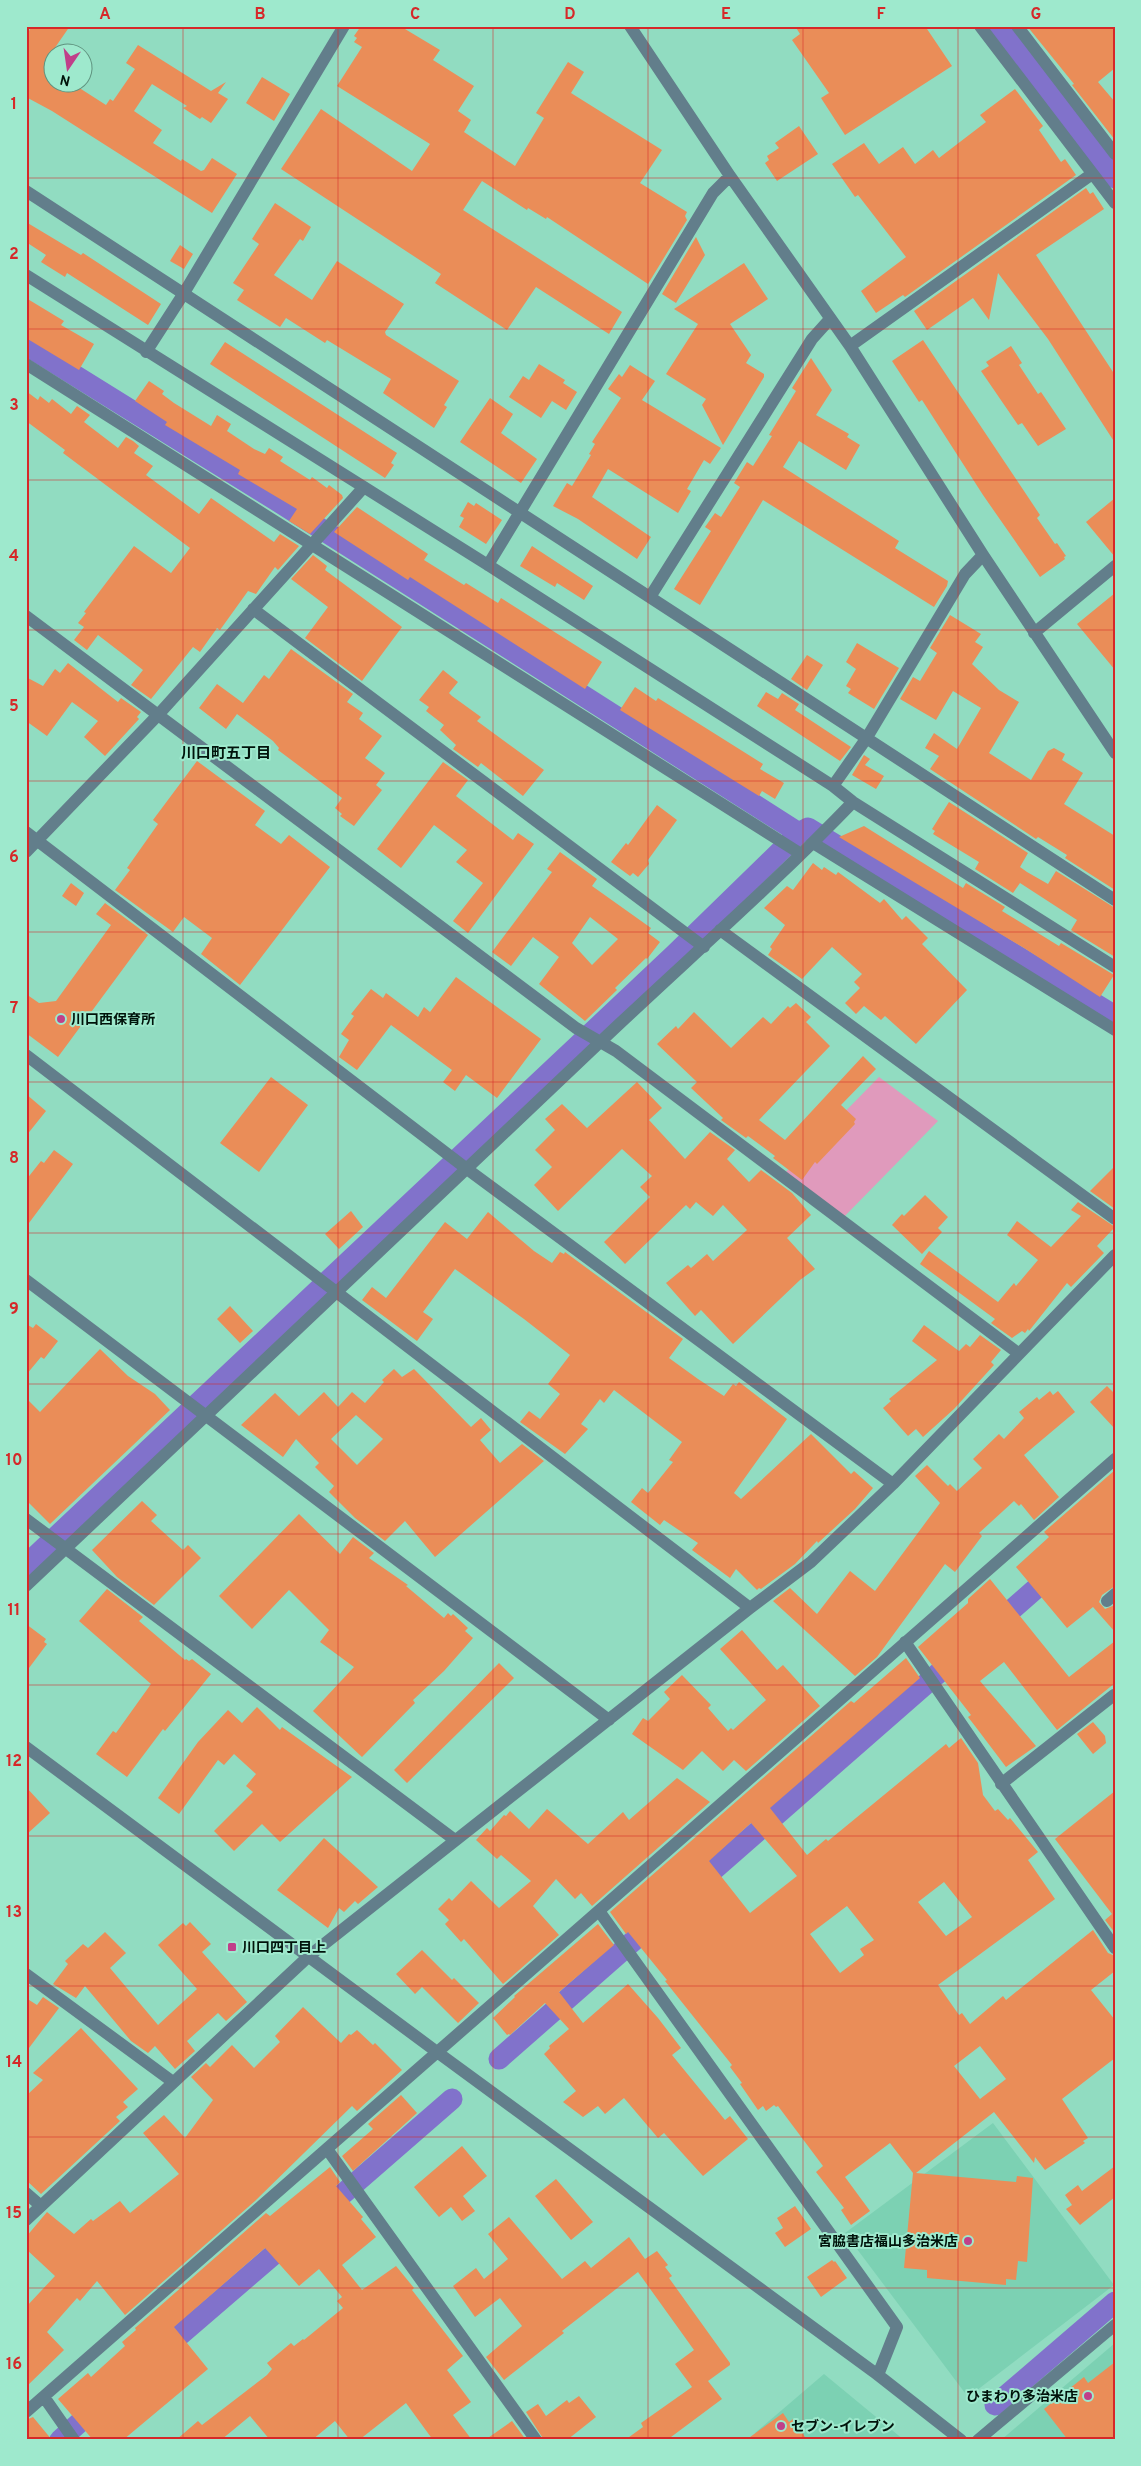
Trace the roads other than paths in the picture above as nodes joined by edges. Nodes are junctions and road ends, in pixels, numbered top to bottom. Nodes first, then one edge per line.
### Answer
1 (344, 26) edge
2 (630, 26) edge
3 (980, 26) edge
4 (1017, 26) edge
5 (1115, 154) edge
6 (1092, 174) junction
7 (730, 176) junction
8 (26, 191) edge
9 (1115, 204) edge
10 (26, 275) edge
11 (184, 293) junction
12 (830, 319) junction
13 (850, 346) junction
14 (146, 352) junction
15 (26, 364) edge
16 (364, 487) junction
17 (518, 512) junction
18 (312, 545) junction
19 (983, 554) junction
20 (488, 565) junction
21 (1115, 566) edge
22 (650, 597) junction
23 (252, 609) junction
24 (26, 616) edge
25 (1034, 633) junction
26 (158, 715) junction
27 (866, 739) junction
28 (1115, 753) edge
29 (833, 786) junction
30 (853, 802) junction
31 (26, 832) edge
32 (37, 840) junction
33 (813, 844) junction
34 (26, 852) edge
35 (801, 854) junction
36 (1115, 900) edge
37 (720, 930) junction
38 (704, 947) junction
39 (1115, 967) edge
40 (1115, 1030) edge
41 (599, 1043) junction
42 (26, 1055) edge
43 (467, 1169) junction
44 (1115, 1219) edge
45 (1115, 1256) edge
46 (26, 1280) edge
47 (337, 1292) junction
48 (1018, 1353) junction
49 (207, 1417) junction
50 (1115, 1459) edge
51 (893, 1484) junction
52 (26, 1519) edge
53 (66, 1549) junction
54 (26, 1586) edge
55 (750, 1608) junction
56 (905, 1642) junction
57 (1114, 1694) edge
58 (609, 1720) junction
59 (26, 1747) edge
60 (1000, 1784) junction
61 (455, 1840) junction
62 (599, 1911) junction
63 (1115, 1948) edge
64 (309, 1956) junction
65 (26, 1974) edge
66 (437, 2052) junction
67 (174, 2082) junction
68 (326, 2149) junction
69 (26, 2193) edge
70 (42, 2206) junction
71 (26, 2220) edge
72 (1115, 2326) edge
73 (878, 2375) junction
74 (44, 2397) junction
75 (26, 2412) edge
76 (70, 2434) edge
77 (536, 2440) edge
78 (961, 2440) edge
79 (978, 2440) edge

1 - 11 street
2 - 7 street
3 - 6 street
4 - 5 street
6 - 9 street
6 - 13 street
7 - 12 street
7 - 17 street
8 - 11 street
10 - 14 street
11 - 14 street
11 - 17 street
12 - 13 street
12 - 22 street
13 - 19 street
14 - 16 street
15 - 18 street
16 - 18 street
16 - 20 street
17 - 20 street
17 - 22 street
18 - 23 street
18 - 35 street
19 - 25 street
19 - 27 street
20 - 29 street
21 - 25 street
22 - 27 street
23 - 26 street
23 - 38 street
24 - 26 street
25 - 28 street
26 - 32 street
26 - 41 street
27 - 29 street
27 - 36 street
29 - 30 street
30 - 33 street
30 - 39 street
31 - 32 street
32 - 34 street
32 - 43 street
33 - 35 street
33 - 40 street
35 - 37 street
37 - 38 street
37 - 44 street
38 - 41 street
41 - 43 street
41 - 48 street
42 - 47 street
43 - 47 street
43 - 51 street
45 - 48 street
46 - 49 street
47 - 49 street
47 - 55 street
48 - 51 street
49 - 53 street
49 - 58 street
50 - 56 street
51 - 55 street
52 - 53 street
53 - 54 street
53 - 61 street
55 - 58 street
56 - 60 street
56 - 62 street
57 - 60 street
58 - 61 street
59 - 64 street
60 - 63 street
61 - 64 street
62 - 66 street
62 - 73 street
64 - 66 street
64 - 67 street
65 - 67 street
66 - 68 street
66 - 73 street
67 - 70 street
68 - 74 street
68 - 77 street
69 - 70 street
70 - 71 street
72 - 79 street
73 - 78 street
74 - 75 street
74 - 76 street

